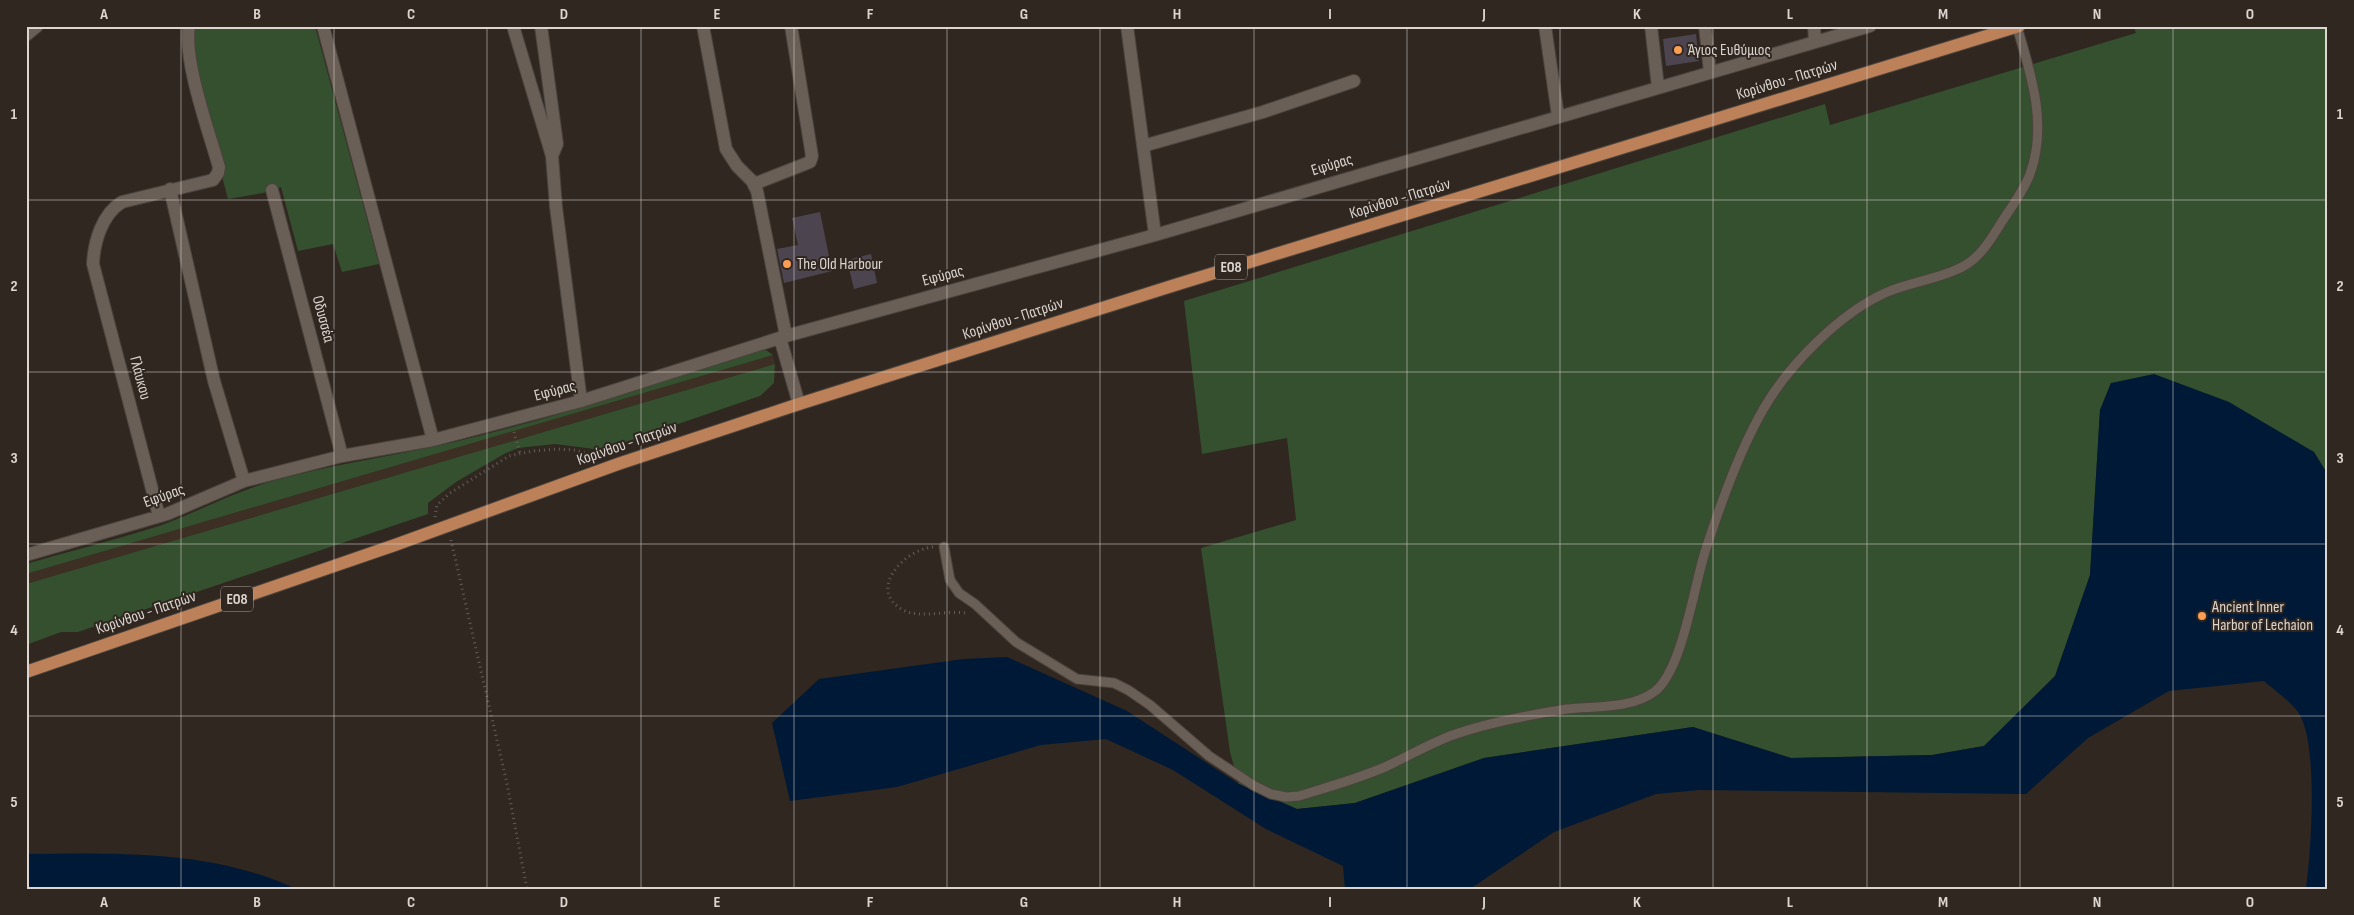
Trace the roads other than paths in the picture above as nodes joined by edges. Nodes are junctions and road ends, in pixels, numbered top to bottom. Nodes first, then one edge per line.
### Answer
1 (37, 26) edge
2 (189, 26) edge
3 (323, 26) edge
4 (512, 26) edge
5 (541, 26) edge
6 (703, 26) edge
7 (791, 26) edge
8 (1127, 26) edge
9 (1545, 26) edge
10 (1651, 26) edge
11 (1705, 26) edge
12 (1814, 26) edge
13 (1870, 26) edge
14 (2018, 27) edge
15 (26, 35) edge
16 (1815, 42) junction
17 (1710, 72) junction
18 (1354, 81) dead end
19 (1658, 87) junction
20 (1558, 116) junction
21 (1143, 146) junction
22 (552, 156) junction
23 (754, 184) junction
24 (170, 189) junction
25 (272, 190) dead end
26 (1155, 235) junction
27 (783, 337) junction
28 (581, 400) junction
29 (799, 404) junction
30 (433, 440) junction
31 (342, 456) junction
32 (244, 481) junction
33 (159, 516) junction
34 (944, 547) road end
35 (26, 555) edge
36 (26, 672) edge

1 - 15 street
2 - 24 street
3 - 30 street
4 - 22 street
5 - 22 street
6 - 23 street
7 - 23 street
8 - 21 street
9 - 20 street
10 - 19 street
11 - 17 street
12 - 16 street
13 - 16 street, Εφύρας
14 - 29 main road, Κορίνθου - Πατρών / ΕΟ8
14 - 34 lane
16 - 17 street, Εφύρας
17 - 19 street, Εφύρας
18 - 21 street
19 - 20 street, Εφύρας
20 - 26 street, Εφύρας
21 - 26 street
22 - 28 street
23 - 27 street
24 - 32 street
24 - 33 street, Γλάυκου
25 - 31 street, Οδυσσέα
26 - 27 street, Εφύρας
27 - 28 street, Εφύρας
27 - 29 street
28 - 30 street, Εφύρας
29 - 36 main road, Κορίνθου - Πατρών / ΕΟ8
30 - 31 street, Εφύρας
31 - 32 street, Εφύρας
32 - 33 street, Εφύρας
33 - 35 street, Εφύρας

